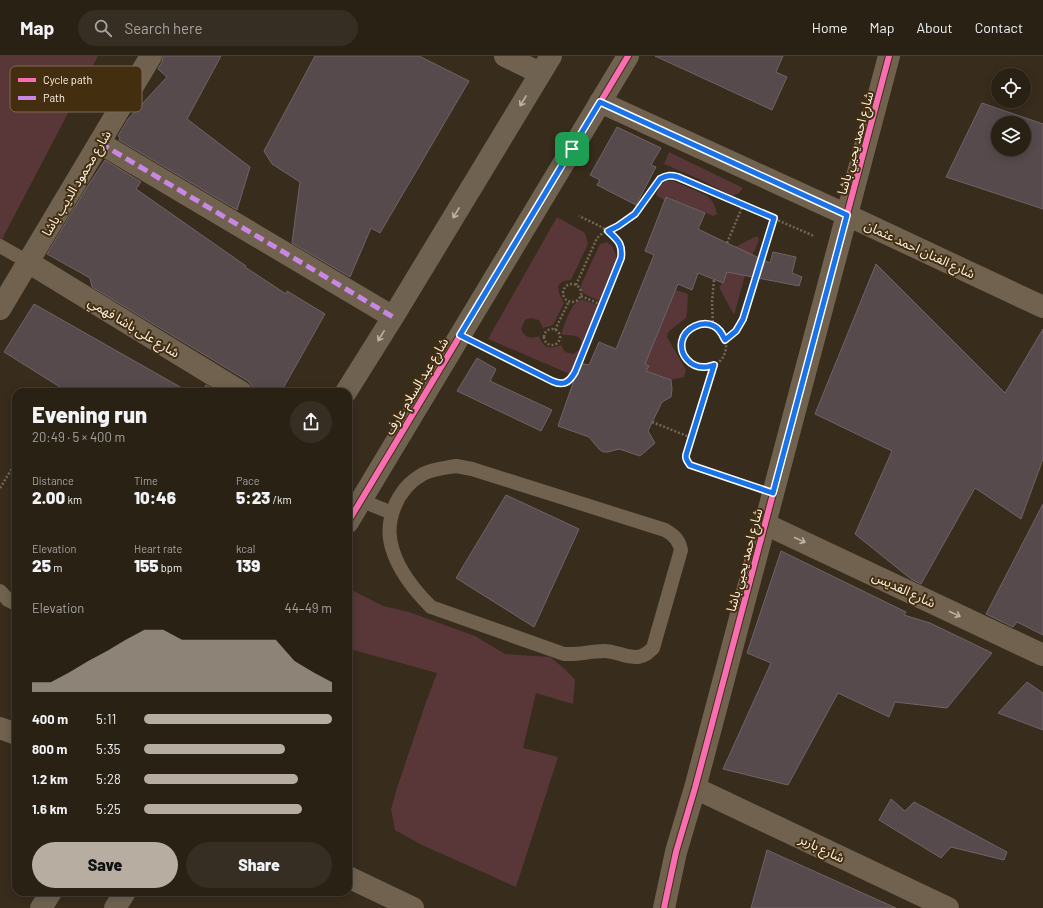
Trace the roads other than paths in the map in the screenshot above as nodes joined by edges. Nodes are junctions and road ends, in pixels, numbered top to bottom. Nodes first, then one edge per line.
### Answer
1 (152, 56) edge
2 (505, 56) edge
3 (628, 56) edge
4 (889, 56) edge
5 (545, 64) edge
6 (142, 73) edge
7 (600, 102) junction
8 (119, 112) edge
9 (100, 143) junction
10 (847, 215) junction
11 (0, 246) edge
12 (28, 262) junction
13 (1043, 307) edge
14 (0, 309) edge
15 (393, 317) junction
16 (234, 388) edge
17 (349, 388) edge
18 (360, 500) junction
19 (392, 513) junction
20 (352, 515) edge
21 (764, 524) junction
22 (0, 591) edge
23 (12, 602) edge
24 (1043, 655) edge
25 (0, 728) edge
26 (12, 732) edge
27 (695, 788) junction
28 (352, 879) edge
29 (48, 896) edge
30 (122, 896) edge
31 (403, 906) edge
32 (41, 908) edge
33 (115, 908) edge
34 (664, 908) edge
35 (948, 908) edge

1 - 6 street, شارع محمود الديب باشا
2 - 5 street
3 - 7 street, شارع عبد السلام عارف
4 - 10 street, شارع احمد يحيي باشا
5 -> 15 street
7 - 10 street, شارع الفنان احمد عثمان
7 - 18 street, شارع عبد السلام عارف
8 - 9 street, شارع محمود الديب باشا
9 - 12 street, شارع محمود الديب باشا
9 - 15 street
10 - 13 street, شارع الفنان احمد عثمان
10 - 21 street, شارع احمد يحيي باشا
11 - 12 lane
12 - 14 street, شارع محمود الديب باشا
12 - 16 street, شارع على باشا فهمي
15 -> 17 street
18 - 19 lane
18 - 20 street, شارع عبد السلام عارف
19 - 19 lane
21 -> 24 street, شارع القديس
21 - 27 street, شارع احمد يحيي باشا
22 - 23 lane
25 - 26 street
27 - 34 street, شارع احمد يحيي باشا
27 - 35 street, شارع باربر
28 - 31 street
29 - 32 street
30 - 33 street

